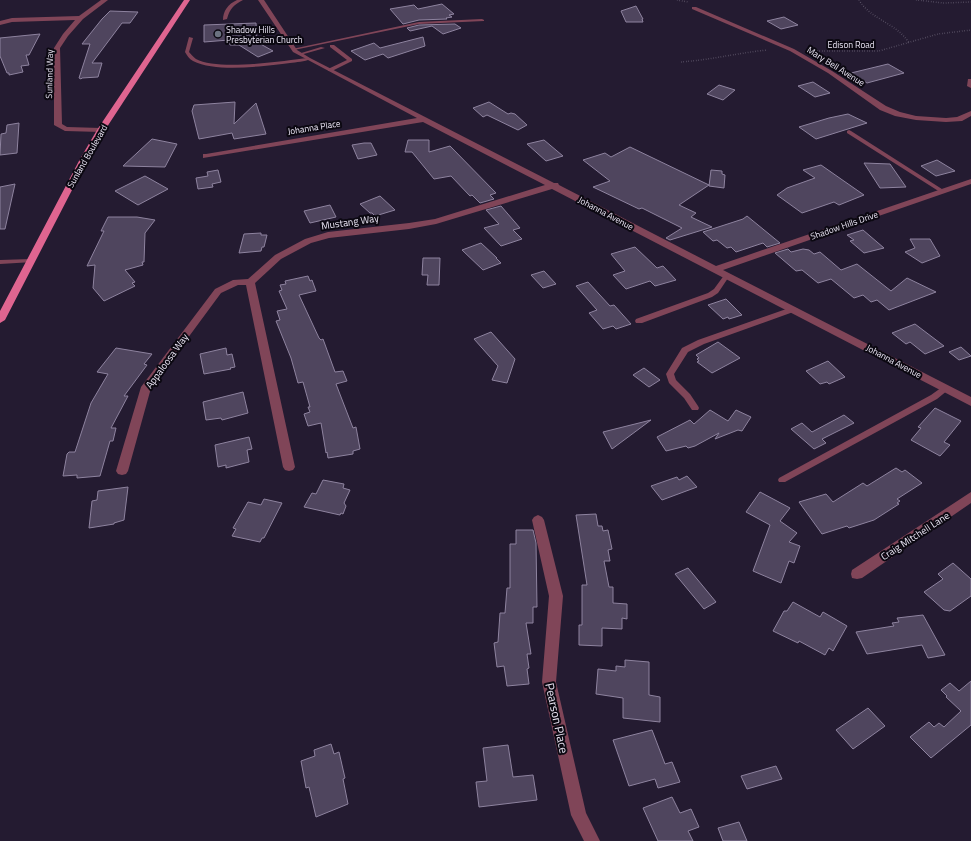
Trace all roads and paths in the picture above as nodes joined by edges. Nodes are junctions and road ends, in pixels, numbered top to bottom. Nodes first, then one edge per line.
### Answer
1 (105, 0) edge
2 (187, 0) edge
3 (241, 0) edge
4 (261, 0) edge
5 (859, 0) edge
6 (916, 0) edge
7 (971, 2) edge
8 (694, 8) dead end
9 (81, 18) junction
10 (225, 19) dead end
11 (482, 20) dead end
12 (0, 23) edge
13 (401, 30) dead end
14 (971, 30) edge
15 (191, 38) dead end
16 (909, 43) junction
17 (332, 46) junction
18 (792, 50) junction
19 (297, 52) junction
20 (308, 59) junction
21 (681, 62) dead end
22 (330, 70) junction
23 (971, 81) edge
24 (971, 86) edge
25 (971, 113) edge
26 (426, 119) junction
27 (102, 130) junction
28 (849, 132) dead end
29 (206, 156) dead end
30 (971, 181) edge
31 (555, 185) junction
32 (942, 191) junction
33 (31, 261) junction
34 (0, 262) edge
35 (717, 269) junction
36 (727, 275) junction
37 (250, 282) junction
38 (794, 309) junction
39 (0, 320) edge
40 (639, 321) dead end
41 (945, 388) junction
42 (971, 402) edge
43 (695, 408) dead end
44 (289, 467) dead end
45 (122, 471) dead end
46 (782, 480) dead end
47 (971, 497) edge
48 (538, 520) dead end
49 (857, 574) dead end
50 (592, 841) edge

1 - 9 street, Sunland Way
2 - 27 main road, Sunland Boulevard
3 - 10 lane
4 - 19 street, Johanna Avenue
5 - 16 path
6 - 7 path
8 - 18 street, Mary Bell Avenue
9 - 12 street
9 - 27 street, Sunland Way
11 - 19 lane
13 - 17 lane
14 - 16 path, Edison Road
15 - 20 lane
16 - 18 path, Edison Road
17 - 19 lane
17 - 22 lane
18 - 21 path, Edison Road
18 - 25 street, Mary Bell Avenue
19 - 20 street, Johanna Avenue
20 - 22 street, Johanna Avenue
22 - 26 street, Johanna Avenue
23 - 24 street
26 - 29 street, Johanna Place
26 - 31 street, Johanna Avenue
27 - 33 main road, Sunland Boulevard
28 - 32 lane
30 - 32 street, Shadow Hills Drive
31 - 35 street, Johanna Avenue
31 - 37 street, Mustang Way
32 - 35 street, Shadow Hills Drive
33 - 34 lane
33 - 39 main road, Sunland Boulevard
35 - 36 street, Johanna Avenue
36 - 38 street, Johanna Avenue
36 - 40 lane
37 - 44 street
37 - 45 street, Appaloosa Way
38 - 41 street, Johanna Avenue
38 - 43 lane
41 - 42 street, Johanna Avenue
41 - 46 lane
47 - 49 street, Craig Mitchell Lane
48 - 50 street, Pearson Place

